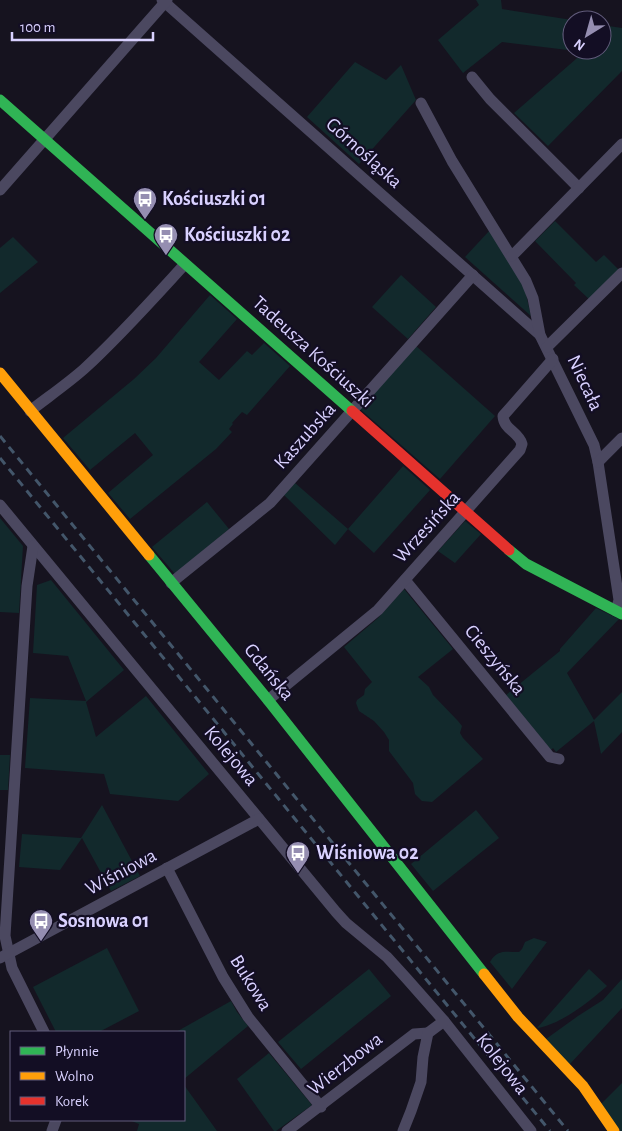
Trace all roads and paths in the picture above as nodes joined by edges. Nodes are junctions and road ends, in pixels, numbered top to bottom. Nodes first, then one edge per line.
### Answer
1 (165, 1) edge
2 (472, 77) dead end
3 (0, 100) edge
4 (421, 103) dead end
5 (45, 140) junction
6 (622, 144) edge
7 (579, 188) junction
8 (0, 190) edge
9 (512, 256) junction
10 (185, 264) junction
11 (622, 273) edge
12 (473, 275) junction
13 (540, 335) junction
14 (547, 347) junction
15 (553, 359) junction
16 (0, 373) edge
17 (30, 411) junction
18 (352, 412) junction
19 (622, 438) edge
20 (598, 462) junction
21 (0, 505) edge
22 (466, 512) junction
23 (33, 546) junction
24 (405, 580) junction
25 (171, 583) junction
26 (619, 613) edge
27 (268, 700) junction
28 (559, 759) dead end
29 (259, 819) junction
30 (167, 868) junction
31 (4, 956) edge
32 (444, 1020) junction
33 (44, 1031) edge
34 (428, 1033) junction
35 (321, 1107) junction
36 (287, 1131) edge
37 (403, 1131) edge
38 (531, 1131) edge
39 (614, 1131) edge

1 - 5 street
1 - 12 street, Górnośląska
2 - 7 street
3 - 5 street, Tadeusza Kościuszki
4 - 9 street, Niecała
5 - 8 street
5 - 10 street, Tadeusza Kościuszki
6 - 7 street
7 - 9 street
9 - 13 street, Niecała
10 - 17 street
10 - 18 street, Tadeusza Kościuszki
11 - 14 street, Niecała
12 - 13 street, Górnośląska
12 - 18 street, Kaszubska
13 - 14 street, Niecała
14 - 15 street, Niecała
15 - 20 street, Niecała
15 - 22 street, Wrzesińska
16 - 17 street, Gdańska
17 - 25 street, Gdańska
18 - 22 street, Tadeusza Kościuszki
18 - 25 street, Kaszubska
19 - 20 street
20 - 26 street, Niecała
21 - 23 street, Kolejowa
22 - 24 street, Wrzesińska
22 - 26 street, Tadeusza Kościuszki
23 - 29 street, Kolejowa
23 - 31 street
24 - 27 street, Wrzesińska
24 - 28 street, Cieszyńska
25 - 27 street, Gdańska
27 - 39 street, Gdańska
29 - 30 street, Wiśniowa
29 - 32 street, Kolejowa
30 - 31 street, Wiśniowa
30 - 35 street, Bukowa
31 - 33 street
32 - 34 street
32 - 38 street, Kolejowa
34 - 35 street, Wierzbowa
34 - 37 street
35 - 36 street, Wierzbowa

